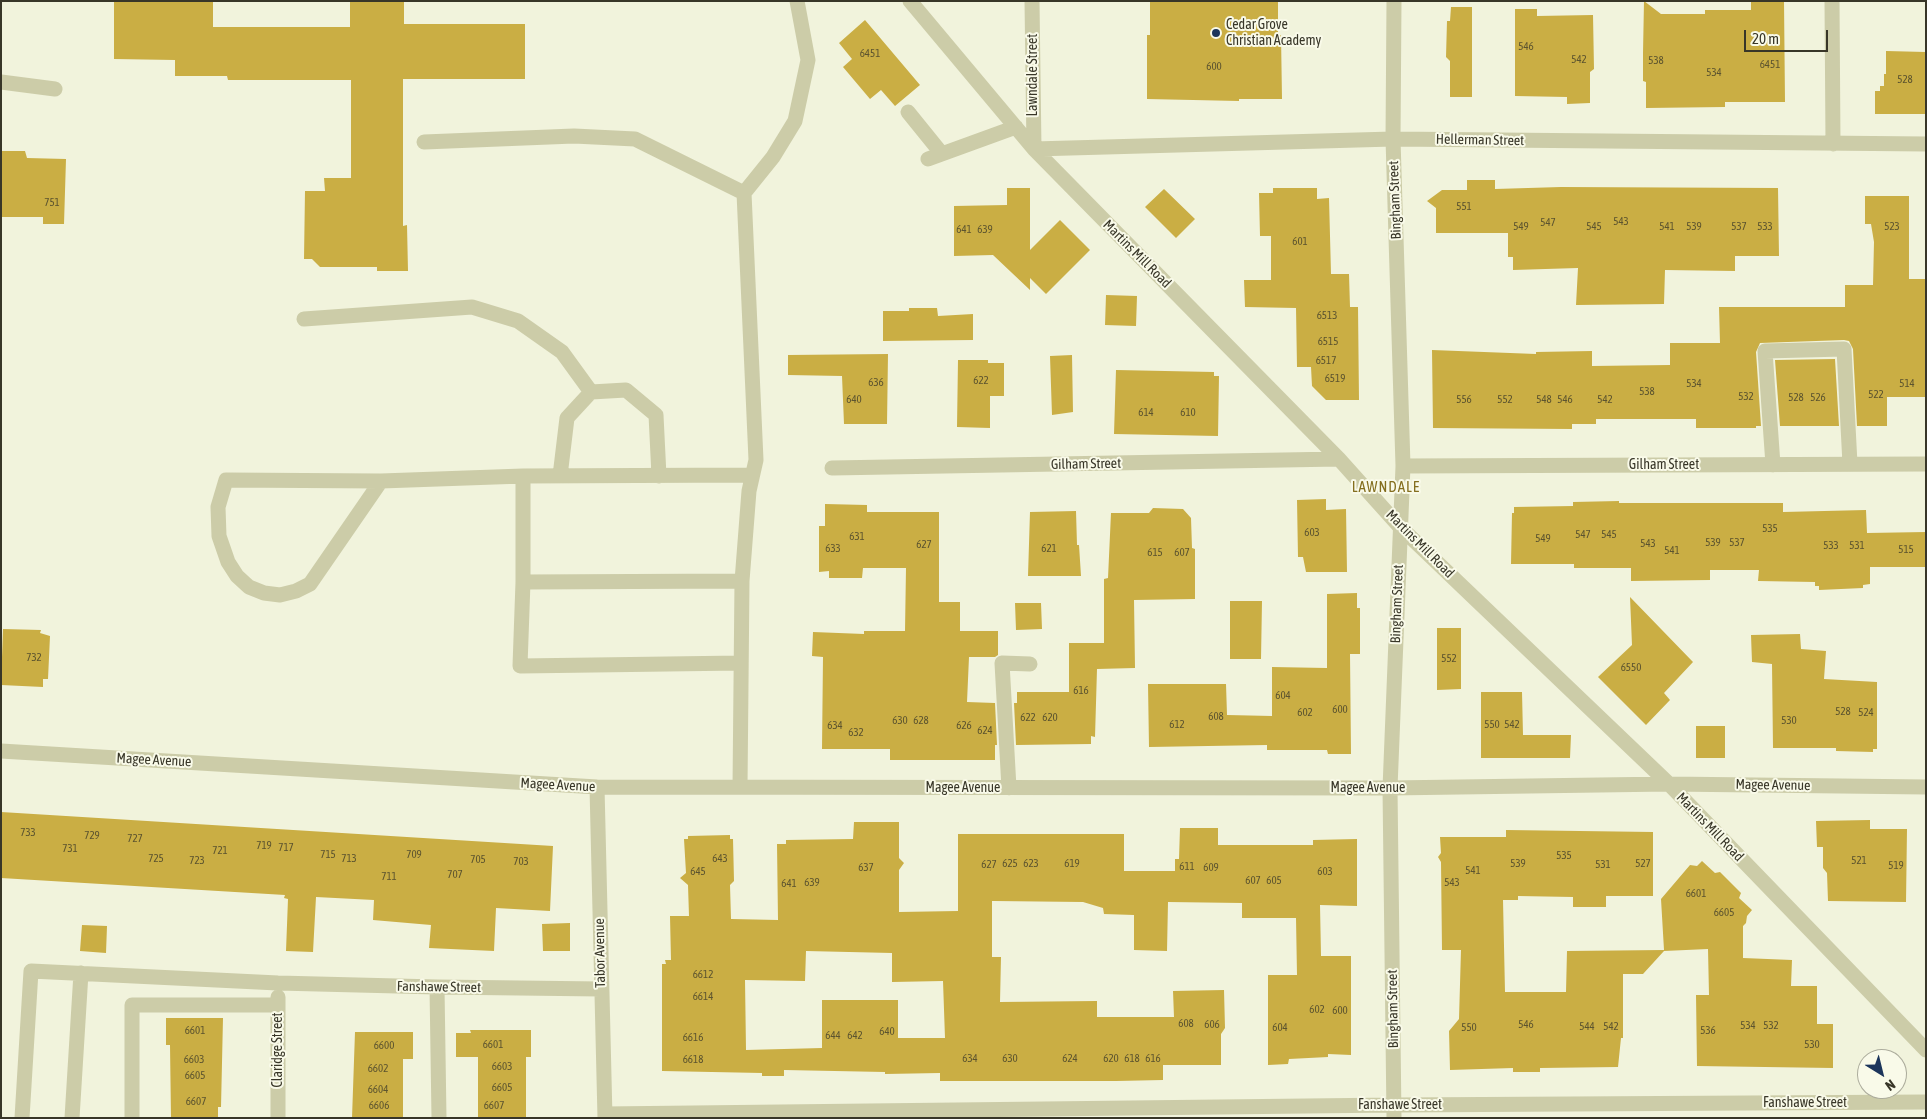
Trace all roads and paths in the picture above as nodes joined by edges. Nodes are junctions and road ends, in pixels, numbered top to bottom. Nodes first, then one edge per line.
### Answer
1 (797, 1) edge
2 (910, 1) edge
3 (1032, 1) edge
4 (1394, 1) edge
5 (1832, 1) edge
6 (1, 82) edge
7 (55, 89) dead end
8 (908, 112) dead end
9 (1016, 127) junction
10 (1393, 139) junction
11 (424, 142) dead end
12 (1833, 144) junction
13 (1926, 144) edge
14 (1034, 149) junction
15 (744, 193) junction
16 (304, 319) dead end
17 (591, 392) junction
18 (1340, 459) junction
19 (1850, 464) junction
20 (1926, 464) edge
21 (1773, 465) junction
22 (1403, 466) junction
23 (832, 468) dead end
24 (752, 475) junction
25 (523, 476) junction
26 (560, 476) junction
27 (658, 476) junction
28 (381, 481) junction
29 (1400, 527) junction
30 (742, 581) junction
31 (523, 582) junction
32 (741, 663) junction
33 (1030, 664) dead end
34 (1, 751) edge
35 (1669, 784) junction
36 (597, 787) junction
37 (1926, 787) edge
38 (740, 788) junction
39 (1009, 788) junction
40 (1390, 788) junction
41 (81, 974) junction
42 (278, 983) junction
43 (437, 988) junction
44 (600, 989) junction
45 (278, 1005) junction
46 (1926, 1050) edge
47 (1926, 1102) edge
48 (1394, 1111) edge
49 (752, 1115) edge
50 (605, 1116) edge
51 (22, 1118) edge
52 (72, 1118) edge
53 (132, 1118) edge
54 (278, 1118) edge
55 (439, 1118) edge

1 - 15 street
2 - 9 street, Martins Mill Road
3 - 14 street, Lawndale Street
4 - 10 street, Bingham Street
5 - 12 street
6 - 7 street
8 - 9 street
9 - 14 street, Martins Mill Road
10 - 12 street, Hellerman Street
10 - 14 street, Hellerman Street
10 - 22 street, Bingham Street
11 - 15 street
12 - 13 street, Hellerman Street
14 - 18 street, Martins Mill Road
15 - 24 street
16 - 17 street
17 - 26 street
17 - 27 street
18 - 23 street, Gilham Street
18 - 29 street, Martins Mill Road
19 - 20 street, Gilham Street
19 - 21 street, Gilham Street
19 - 21 street
21 - 22 street, Gilham Street
22 - 29 street, Bingham Street
24 - 27 street
24 - 30 street
25 - 26 street
25 - 28 street
25 - 31 street
26 - 27 street
28 - 28 street
29 - 35 street, Martins Mill Road
29 - 40 street, Bingham Street
30 - 31 street
30 - 32 street
31 - 32 street
32 - 38 street
33 - 39 street
34 - 36 street, Magee Avenue
35 - 37 street, Magee Avenue
35 - 40 street, Magee Avenue
35 - 46 street, Martins Mill Road
36 - 38 street, Magee Avenue
36 - 44 street, Tabor Avenue
38 - 39 street, Magee Avenue
39 - 40 street, Magee Avenue
40 - 48 street, Bingham Street
41 - 42 street, Fanshawe Street
41 - 51 street, Fanshawe Street
41 - 52 street
42 - 43 street, Fanshawe Street
42 - 45 street, Claridge Street
43 - 44 street, Fanshawe Street
43 - 55 street
44 - 50 street, Tabor Avenue
45 - 53 street
45 - 54 street, Claridge Street
47 - 48 street, Fanshawe Street
48 - 49 street, Fanshawe Street
49 - 50 street, Fanshawe Street

